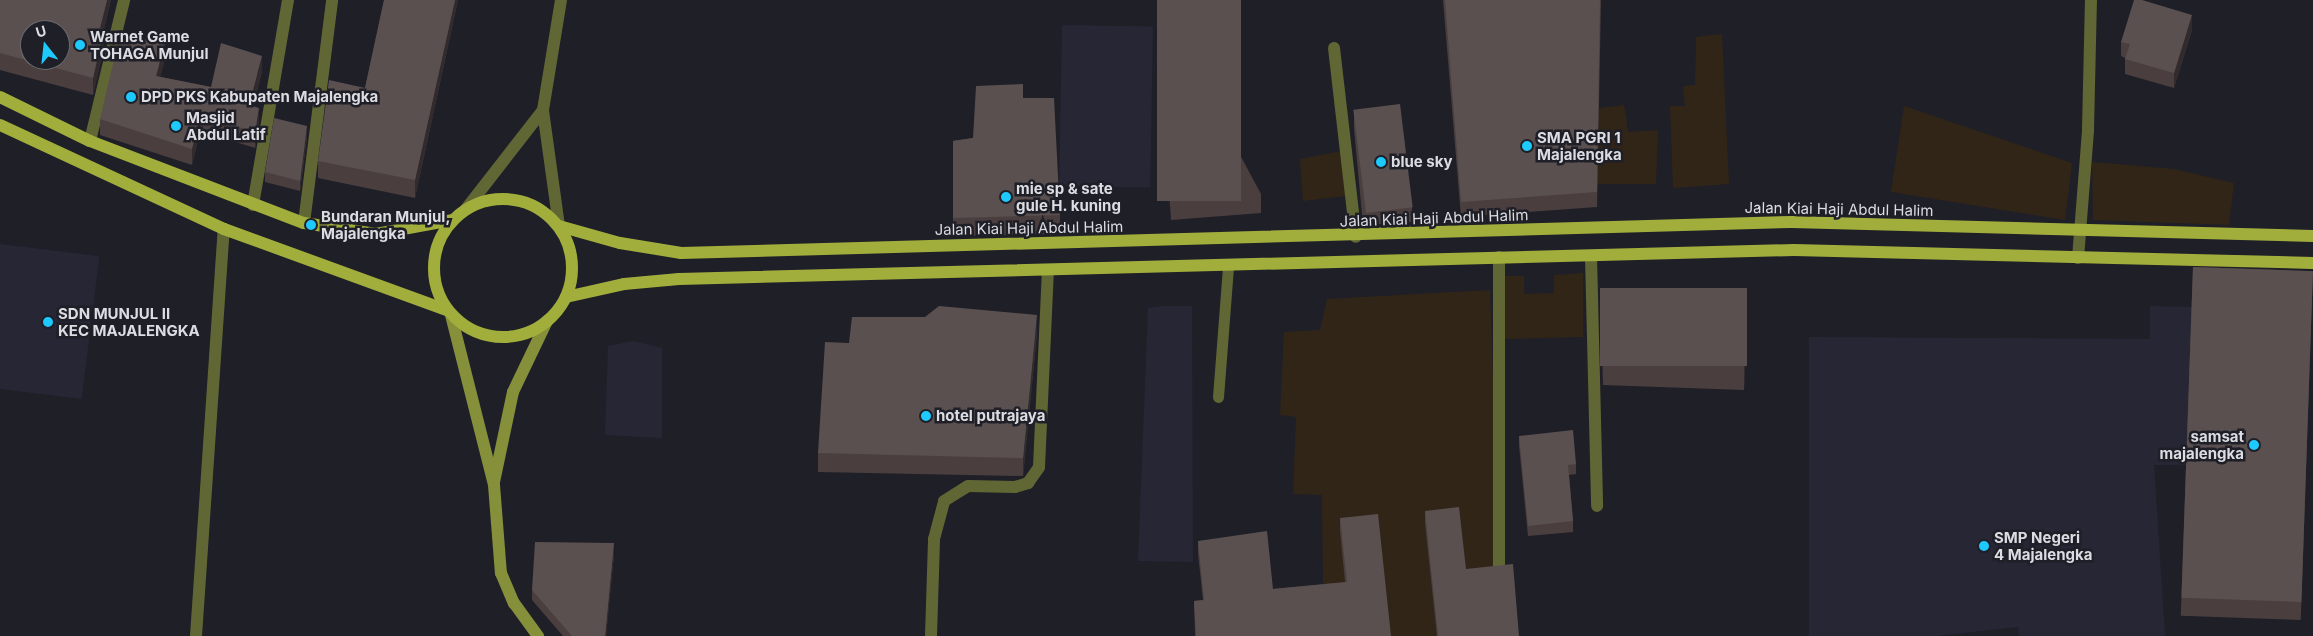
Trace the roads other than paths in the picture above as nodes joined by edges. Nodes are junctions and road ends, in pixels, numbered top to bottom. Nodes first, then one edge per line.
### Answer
1 (124, 0) edge
2 (288, 0) edge
3 (332, 0) edge
4 (561, 0) edge
5 (2091, 0) edge
6 (1334, 48) dead end
7 (0, 96) edge
8 (543, 110) junction
9 (0, 125) edge
10 (90, 141) junction
11 (253, 205) junction
12 (466, 209) junction
13 (452, 220) junction
14 (304, 223) junction
15 (558, 226) junction
16 (224, 229) junction
17 (2080, 231) junction
18 (2313, 236) edge
19 (1356, 237) junction
20 (1591, 256) junction
21 (1499, 257) junction
22 (2078, 258) junction
23 (2313, 263) edge
24 (1228, 267) junction
25 (1048, 272) junction
26 (566, 298) junction
27 (449, 312) junction
28 (547, 322) junction
29 (1218, 398) dead end
30 (494, 484) junction
31 (1597, 506) dead end
32 (1499, 568) edge
33 (196, 636) edge
34 (538, 636) edge
35 (932, 636) edge

1 - 10 street
2 - 11 street
3 - 14 street
4 - 8 street
5 - 17 street
6 - 19 street
7 - 10 main road
8 - 12 street
8 - 15 street
9 - 16 main road
10 - 11 main road
11 - 14 main road
12 - 13 main road
12 - 15 main road
13 - 14 main road
13 - 27 main road
15 - 19 main road, Jalan Kiai Haji Abdul Halim
15 - 26 main road
16 - 27 main road
16 - 33 street
17 - 18 main road, Jalan Kiai Haji Abdul Halim
17 - 19 main road, Jalan Kiai Haji Abdul Halim
17 - 22 street
20 - 21 main road
20 - 22 main road
20 - 31 street
21 - 24 main road
21 - 32 street
22 - 23 main road
24 - 25 main road
24 - 29 lane
25 - 26 main road
25 - 35 street
26 - 28 main road
27 - 28 main road
27 - 30 main road
28 - 30 main road
30 - 34 main road

